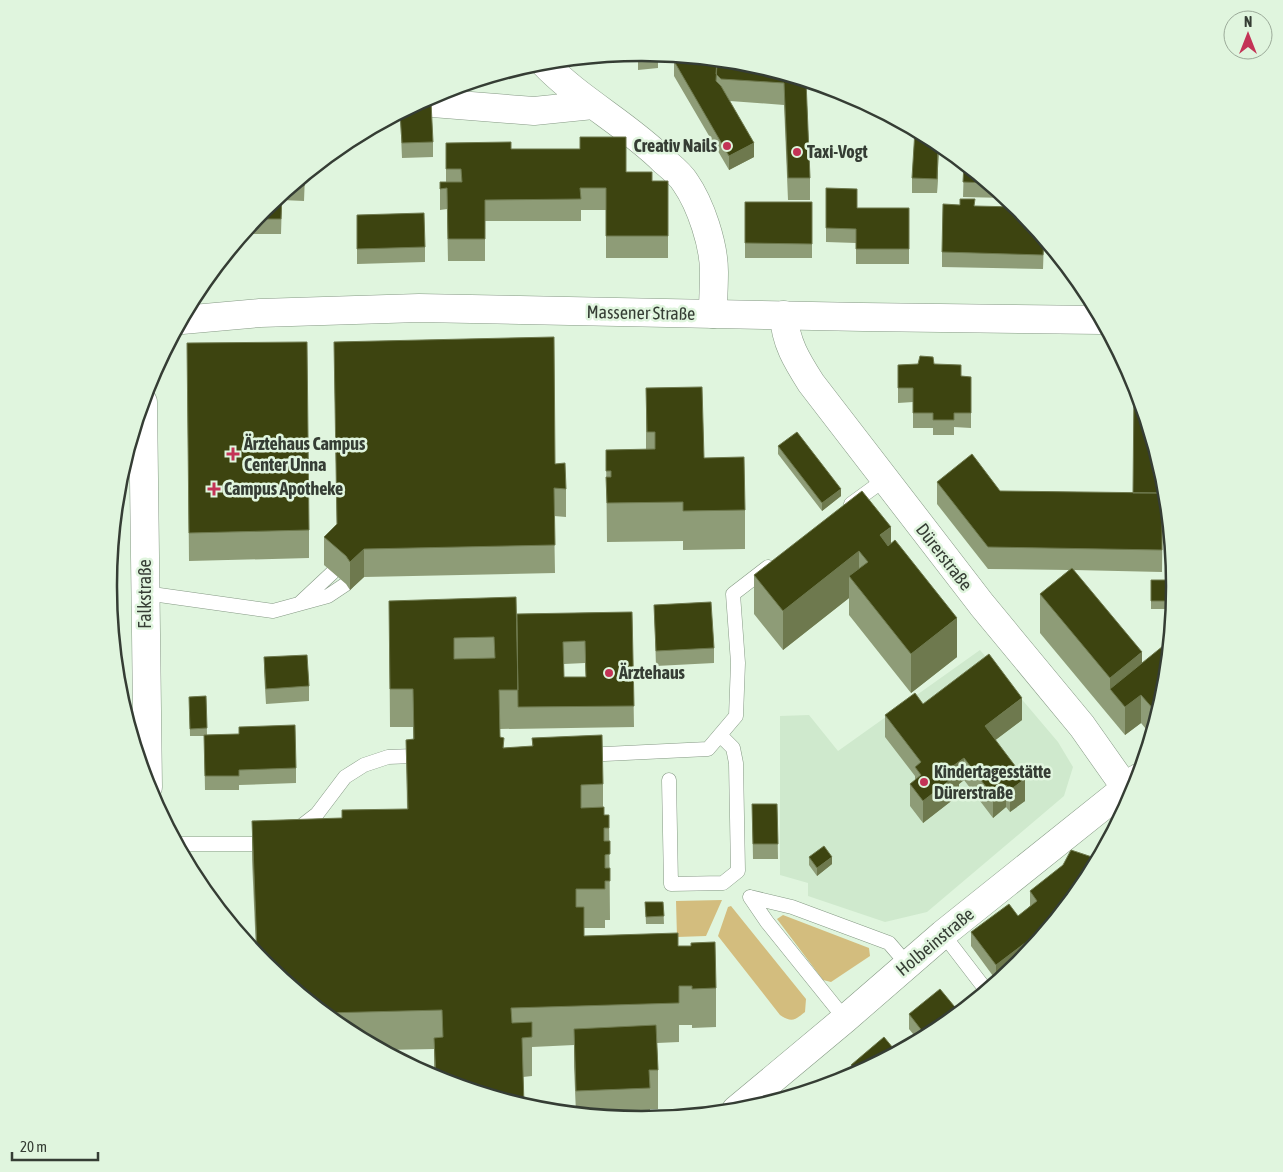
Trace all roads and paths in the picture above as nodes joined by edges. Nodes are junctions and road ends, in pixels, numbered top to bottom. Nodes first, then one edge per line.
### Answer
1 (550, 69) edge
2 (436, 103) edge
3 (593, 105) junction
4 (713, 314) junction
5 (784, 316) junction
6 (190, 319) edge
7 (1094, 320) edge
8 (143, 423) edge
9 (884, 480) junction
10 (838, 513) edge
11 (777, 559) edge
12 (332, 573) dead end
13 (346, 584) edge
14 (145, 593) junction
15 (301, 602) junction
16 (720, 735) junction
17 (143, 749) edge
18 (413, 756) edge
19 (570, 756) edge
20 (669, 780) dead end
21 (1126, 786) edge
22 (1121, 798) edge
23 (185, 844) edge
24 (943, 934) junction
25 (907, 964) junction
26 (982, 985) edge
27 (845, 1019) junction
28 (748, 1100) edge

1 - 3 street
2 - 3 street
3 - 4 street
4 - 5 street, Massener Straße
4 - 6 street, Massener Straße
5 - 7 street, Massener Straße
5 - 9 street, Dürerstraße
8 - 14 street, Falkstraße
9 - 10 lane
9 - 21 street, Dürerstraße
11 - 16 lane
12 - 15 lane
13 - 15 lane
14 - 15 lane
14 - 17 street, Falkstraße
16 - 19 lane
16 - 20 lane
18 - 23 lane
22 - 24 street, Holbeinstraße
24 - 25 street, Holbeinstraße
24 - 26 lane
25 - 27 street, Holbeinstraße
25 - 27 lane
27 - 28 street, Holbeinstraße

